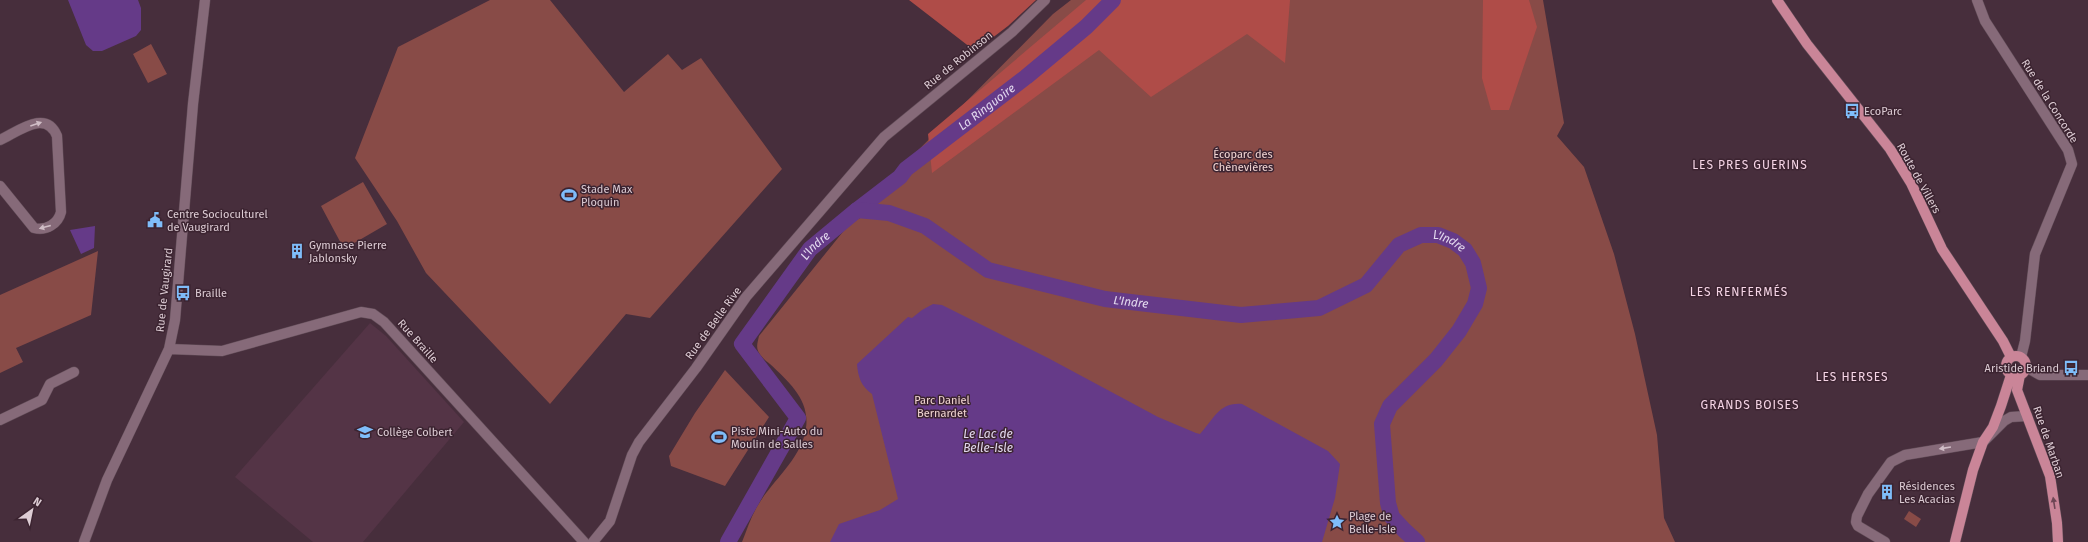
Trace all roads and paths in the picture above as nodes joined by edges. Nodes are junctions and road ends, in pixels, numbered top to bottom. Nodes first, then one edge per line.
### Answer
1 (205, 0) edge
2 (1045, 0) edge
3 (1777, 0) edge
4 (1978, 0) edge
5 (884, 137) joint
6 (0, 140) edge
7 (0, 186) edge
8 (169, 349) junction
9 (2018, 366) junction
10 (74, 372) dead end
11 (2088, 374) edge
12 (2027, 416) junction
13 (0, 420) edge
14 (1983, 442) junction
15 (84, 542) edge
16 (584, 542) edge
17 (593, 542) edge
18 (1885, 542) edge
19 (1955, 542) edge
20 (2058, 542) edge

1 - 8 street, Rue de Vaugirard
2 - 5 street, Rue de Robinson
3 - 9 main road, Route de Villers
4 - 9 street, Rue de la Concorde
5 - 17 street, Rue de Belle Rive
6 -> 7 street
8 - 15 street, Rue de Vaugirard
8 - 16 street, Rue Braille
9 - 11 street
9 - 12 main road, Rue de Marban
9 - 14 main road
10 - 13 street
12 - 14 street
20 -> 12 main road, Rue de Marban
14 -> 18 street
14 - 19 main road

